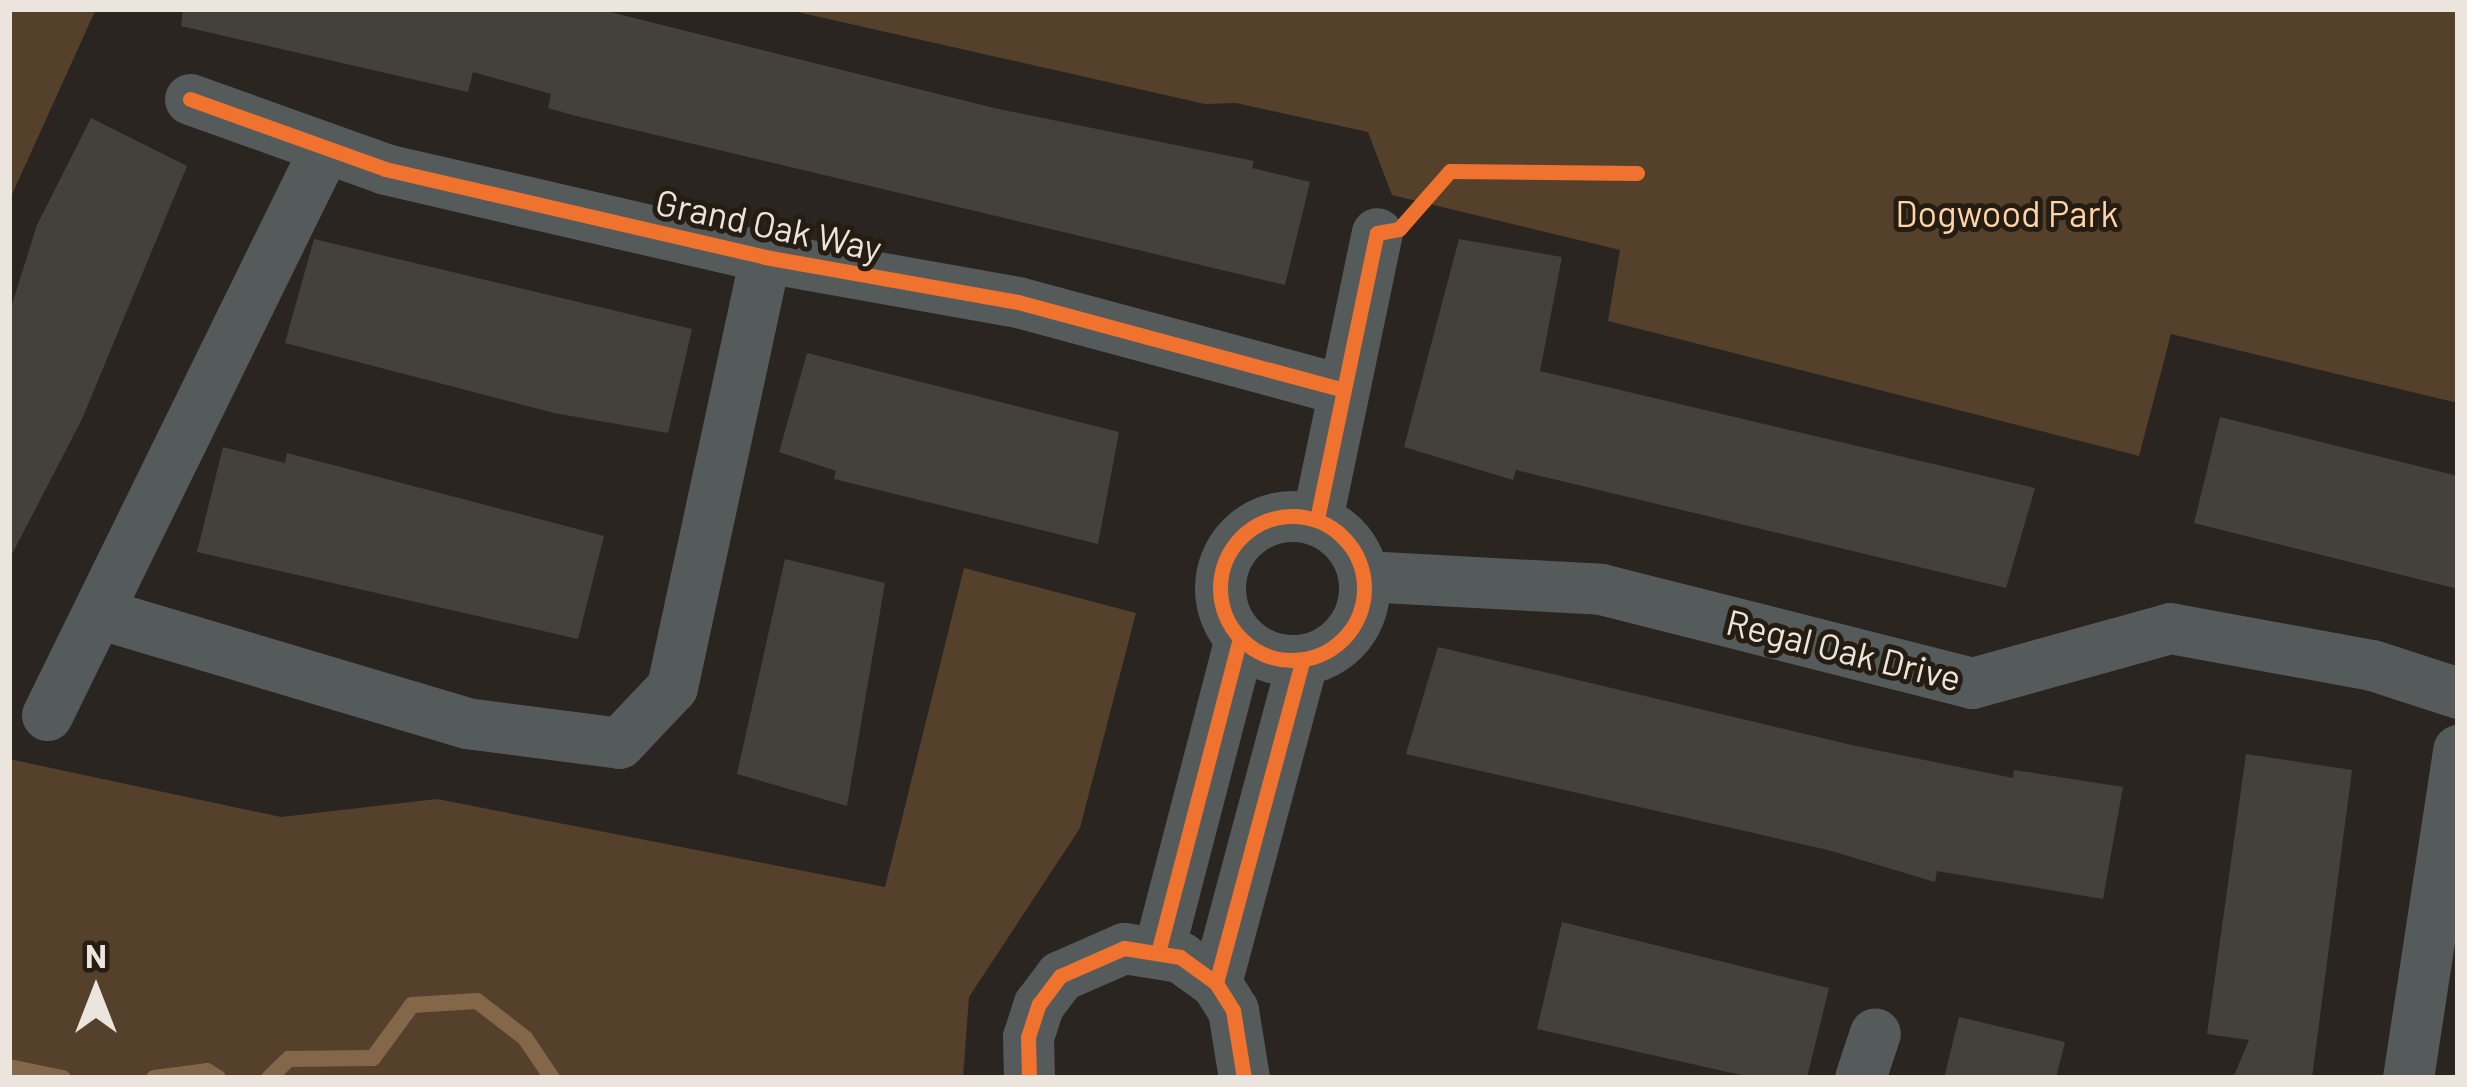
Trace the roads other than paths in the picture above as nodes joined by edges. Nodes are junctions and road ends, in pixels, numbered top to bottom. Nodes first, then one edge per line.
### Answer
1 (190, 98) dead end
2 (325, 148) junction
3 (1377, 233) dead end
4 (765, 257) junction
5 (1341, 388) junction
6 (1317, 519) junction
7 (1364, 576) junction
8 (98, 613) junction
9 (1240, 638) junction
10 (1303, 659) junction
11 (2458, 693) edge
12 (47, 716) dead end
13 (2458, 750) edge
14 (1159, 949) junction
15 (1216, 983) junction
16 (1029, 1078) edge
17 (1244, 1078) edge
18 (2408, 1078) edge

1 - 2 street, Grand Oak Way
2 - 4 street, Grand Oak Way
2 - 8 street
3 - 5 street
4 - 5 street, Grand Oak Way
4 - 8 street, Grand Oak Way
5 - 6 street
6 - 7 street
6 - 9 street
7 - 10 street
7 - 11 street, Regal Oak Drive
8 - 12 street
9 - 10 street
9 - 14 street
10 - 15 street
13 - 18 street
14 - 15 street
14 - 16 street
15 - 17 street

